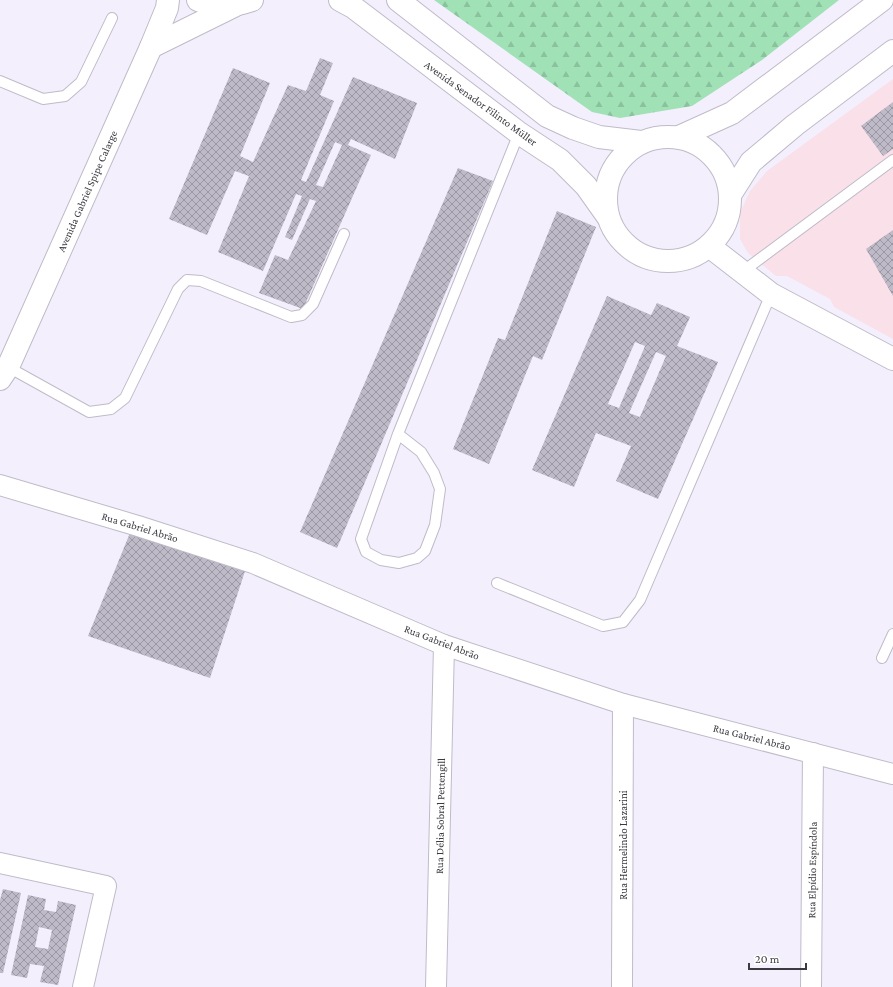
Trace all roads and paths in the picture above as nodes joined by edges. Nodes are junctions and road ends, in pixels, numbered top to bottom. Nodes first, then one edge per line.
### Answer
1 (168, 0) edge
2 (198, 0) edge
3 (340, 0) edge
4 (398, 0) edge
5 (882, 0) edge
6 (243, 3) edge
7 (112, 18) dead end
8 (151, 47) junction
9 (893, 51) edge
10 (0, 81) edge
11 (519, 133) junction
12 (679, 137) junction
13 (641, 142) junction
14 (893, 160) edge
15 (730, 195) junction
16 (608, 218) junction
17 (344, 234) dead end
18 (709, 246) junction
19 (742, 272) junction
20 (771, 294) junction
21 (893, 360) edge
22 (4, 373) edge
23 (398, 434) junction
24 (0, 486) edge
25 (496, 583) dead end
26 (893, 634) edge
27 (444, 645) junction
28 (882, 658) dead end
29 (624, 704) junction
30 (813, 753) junction
31 (893, 774) edge
32 (0, 863) edge
33 (82, 987) edge
34 (436, 987) edge
35 (622, 987) edge
36 (811, 987) edge

1 - 8 main road, Avenida Gabriel Spipe Calarge
2 - 6 main road
3 - 11 main road, Avenida Senador Filinto Müller
4 - 13 main road
5 - 12 main road
6 - 8 main road
7 - 10 lane
8 - 22 main road, Avenida Gabriel Spipe Calarge
9 - 15 main road
11 - 16 main road, Avenida Senador Filinto Müller
11 - 23 lane
12 - 13 main road
12 - 15 main road
13 - 16 main road
14 - 19 lane
15 - 18 main road
16 - 18 main road
17 - 22 lane
18 - 19 main road
19 - 20 main road
20 - 21 main road
20 - 25 lane
23 - 23 lane
24 - 27 street, Rua Gabriel Abrão
26 - 28 lane
27 - 29 street, Rua Gabriel Abrão
27 - 34 street, Rua Délia Sobral Pettengill
29 - 30 street, Rua Gabriel Abrão
29 - 35 street, Rua Hermelindo Lazarini
30 - 31 street, Rua Gabriel Abrão
30 - 36 street, Rua Elpídio Espíndola
32 - 33 street

